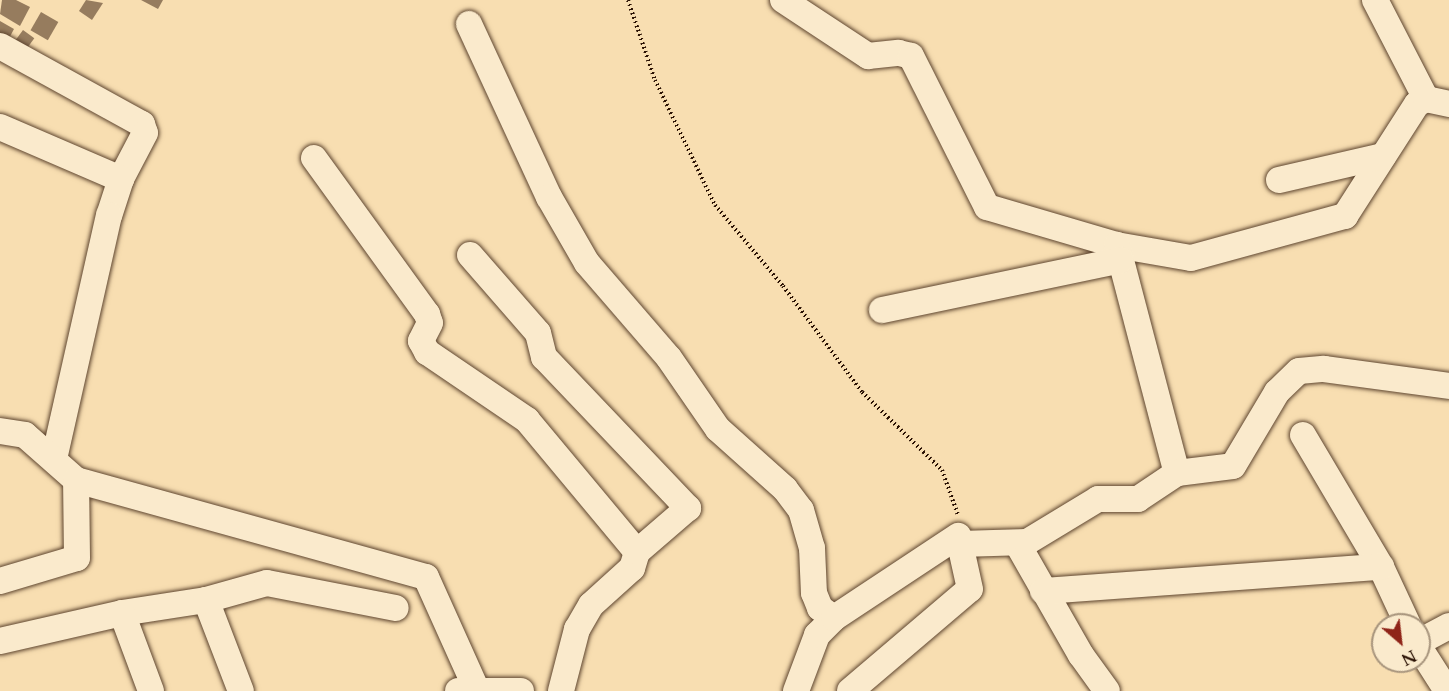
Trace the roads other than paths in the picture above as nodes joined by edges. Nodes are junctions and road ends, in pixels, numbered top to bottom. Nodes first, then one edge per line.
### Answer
1 (783, 0) edge
2 (1375, 0) edge
3 (469, 24) dead end
4 (0, 46) edge
5 (1437, 101) edge
6 (0, 127) edge
7 (1383, 156) junction
8 (314, 158) dead end
9 (122, 179) junction
10 (1279, 180) dead end
11 (1118, 253) junction
12 (470, 255) dead end
13 (882, 310) dead end
14 (1449, 386) edge
15 (0, 431) edge
16 (1303, 435) dead end
17 (54, 459) junction
18 (1177, 472) junction
19 (76, 480) junction
20 (958, 536) road end
21 (1017, 543) junction
22 (637, 552) junction
23 (1381, 567) junction
24 (0, 581) edge
25 (1043, 591) junction
26 (206, 600) junction
27 (396, 608) dead end
28 (122, 613) junction
29 (1402, 613) edge
30 (834, 618) junction
31 (1449, 626) edge
32 (1431, 637) edge
33 (0, 641) edge
34 (1431, 665) edge
35 (467, 690) edge
36 (151, 691) edge
37 (241, 691) edge
38 (521, 691) edge
39 (561, 691) edge
40 (796, 691) edge
41 (850, 691) edge
42 (1107, 691) edge
43 (1447, 691) edge

1 - 11 street
2 - 5 street
3 - 30 street
4 - 9 street
5 - 7 street
6 - 9 street
7 - 10 street
7 - 11 street
8 - 22 street
9 - 17 street
11 - 13 street
11 - 18 street
12 - 22 street
14 - 18 street
15 - 17 street
16 - 23 street
17 - 19 street
18 - 21 street
19 - 24 street
19 - 35 street
20 - 30 street
21 - 25 street
21 - 41 street
22 - 39 street
23 - 25 street
23 - 29 street
25 - 42 street
26 - 27 street
26 - 28 street
26 - 37 street
28 - 33 street
28 - 36 street
30 - 40 street
31 - 32 street
34 - 43 street
35 - 38 street

